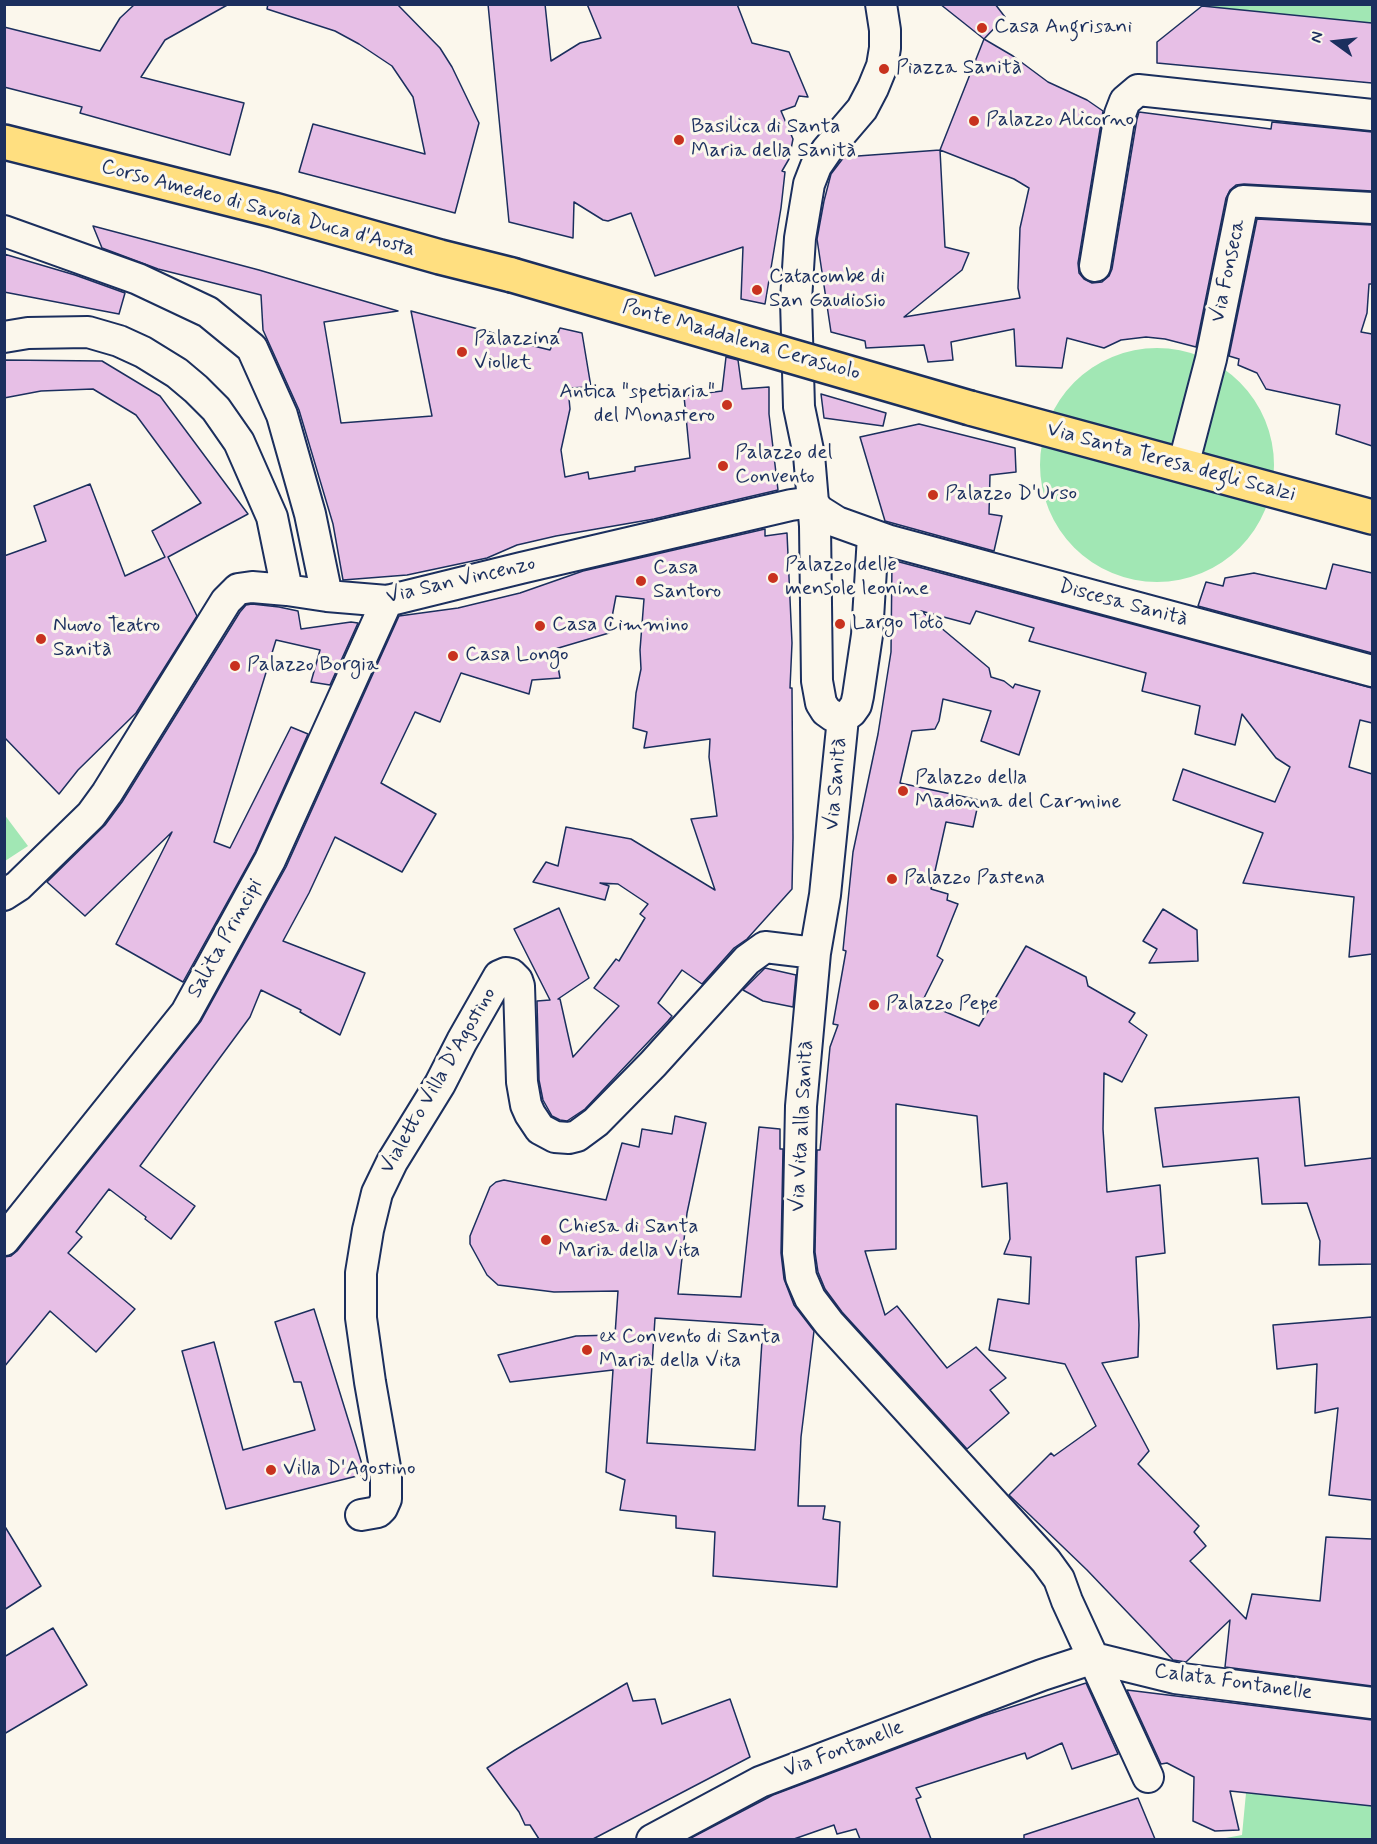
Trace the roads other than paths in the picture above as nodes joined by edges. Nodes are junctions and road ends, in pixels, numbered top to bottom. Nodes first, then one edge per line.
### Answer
1 (881, 4) edge
2 (1372, 115) edge
3 (4, 142) edge
4 (1372, 208) edge
5 (4, 231) edge
6 (1095, 266) dead end
7 (512, 275) joint
8 (4, 337) edge
9 (970, 408) joint
10 (1183, 465) junction
11 (813, 502) junction
12 (1372, 517) edge
13 (843, 525) junction
14 (873, 536) junction
15 (816, 543) junction
16 (287, 590) junction
17 (327, 596) junction
18 (387, 602) junction
19 (1372, 671) edge
20 (843, 718) junction
21 (4, 895) edge
22 (825, 895) joint
23 (815, 953) junction
24 (4, 1240) edge
25 (361, 1515) dead end
26 (1067, 1601) junction
27 (1094, 1658) junction
28 (1042, 1674) junction
29 (1372, 1703) edge
30 (1148, 1777) dead end
31 (652, 1839) edge

1 - 11 street
2 - 6 street
3 - 7 main road, Corso Amedeo di Savoia Duca d'Aosta
4 - 10 street, Via Fonseca
5 - 17 street
7 - 9 main road, Ponte Maddalena Cerasuolo, bridge
8 - 16 street
9 - 10 main road, Via Santa Teresa degli Scalzi
10 - 12 main road, Via Santa Teresa degli Scalzi
11 - 13 street
11 - 15 street
11 - 18 street, Via San Vincenzo
13 - 14 street
13 - 15 street
14 - 19 street, Discesa Sanità
14 - 20 street
15 - 20 street, Via Sanità
16 - 17 street, Via San Vincenzo
16 - 21 street, Via San Vincenzo
17 - 18 street, Via San Vincenzo
18 - 24 street, Salita Principi
20 - 22 street, Via Sanità
22 - 23 street, Via Vita alla Sanità
23 - 25 street, Vialetto Villa D'Agostino
23 - 26 street, Via Vita alla Sanità
26 - 27 street
26 - 28 street
27 - 28 street, Via Fontanelle
27 - 29 street, Calata Fontanelle
27 - 30 street
28 - 31 street, Via Fontanelle

